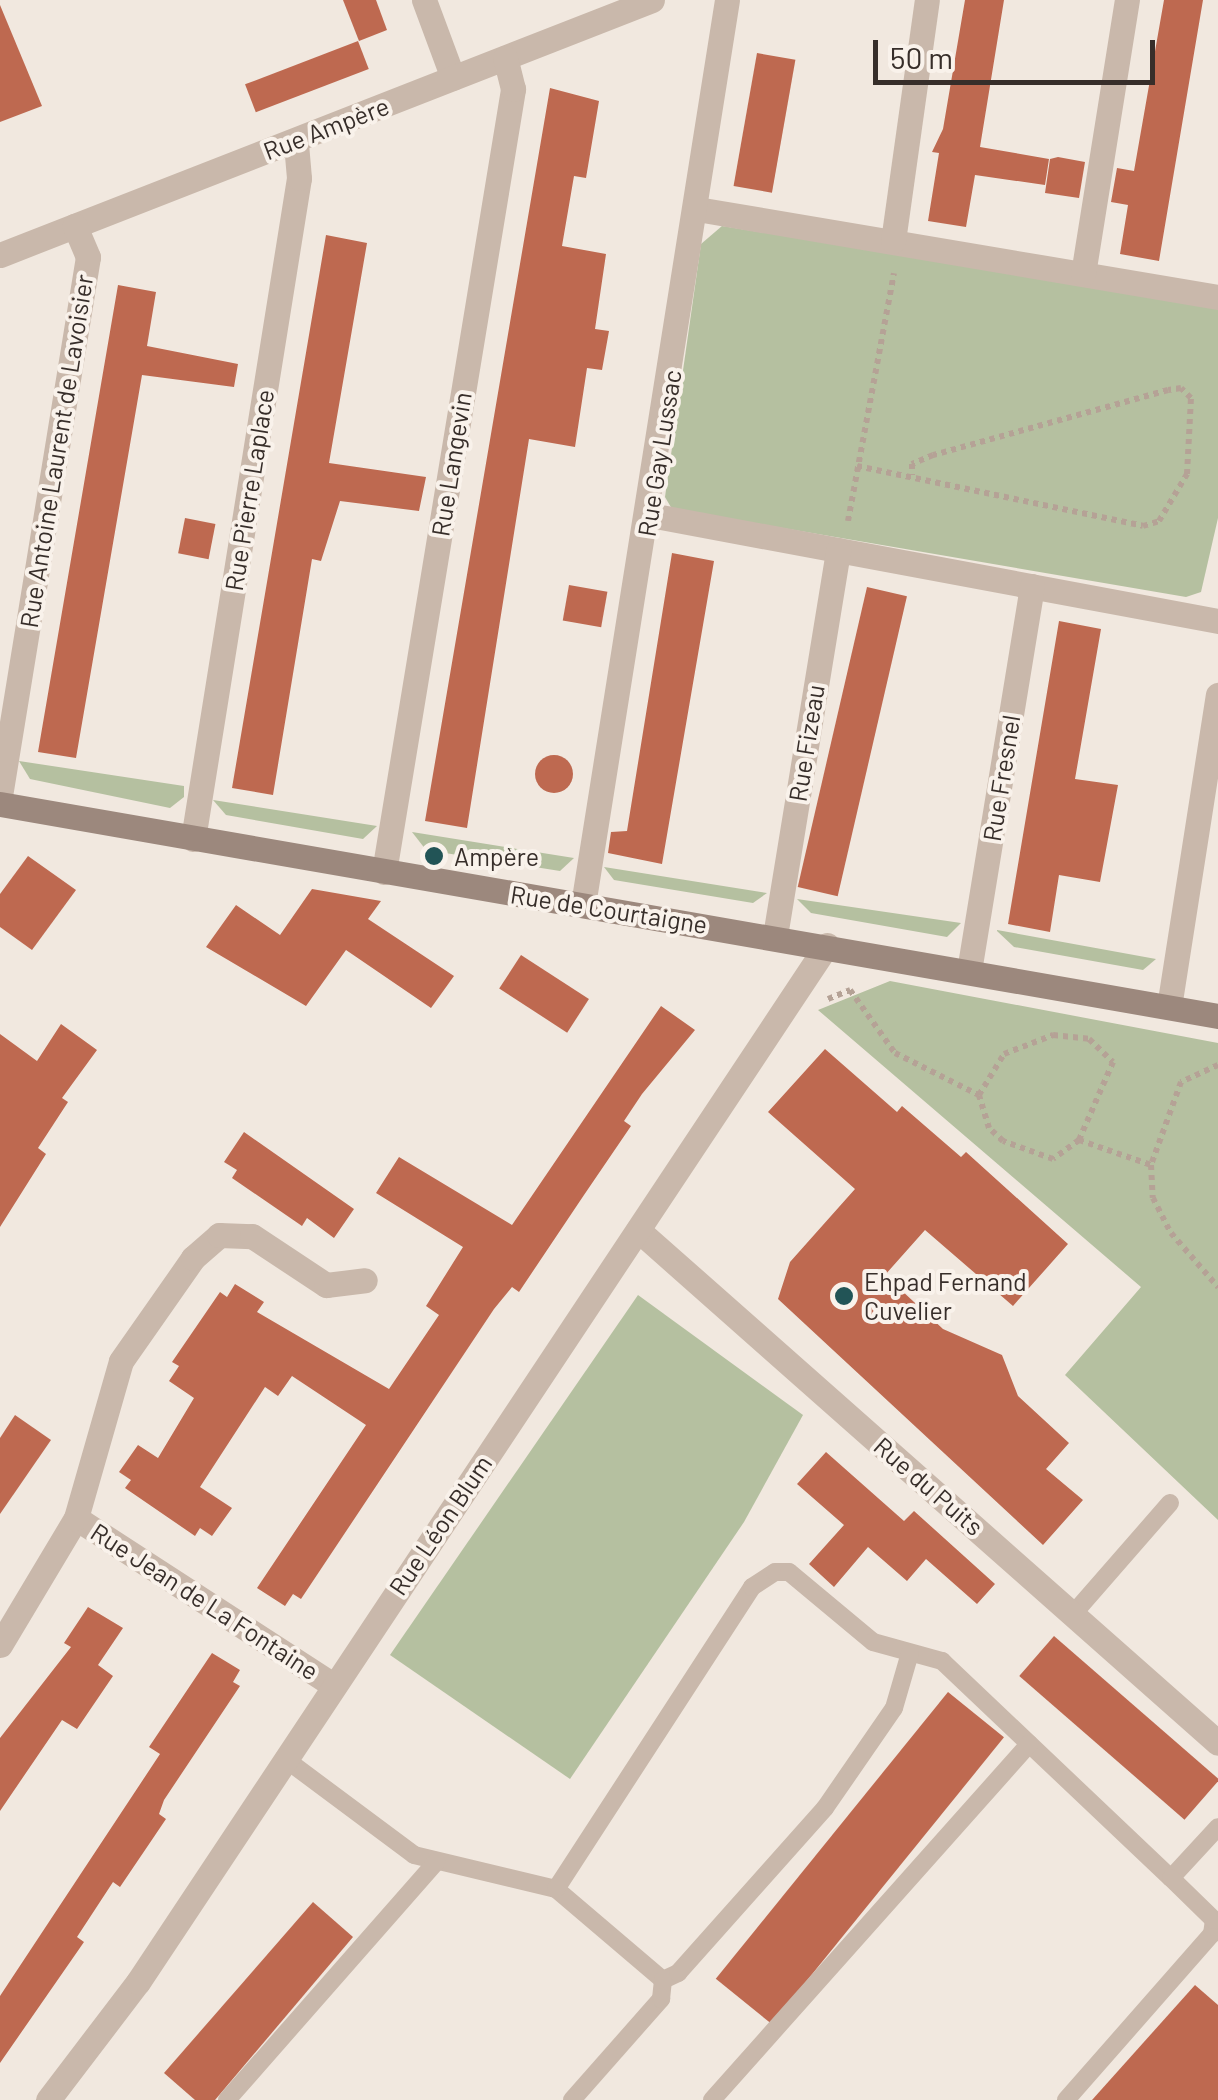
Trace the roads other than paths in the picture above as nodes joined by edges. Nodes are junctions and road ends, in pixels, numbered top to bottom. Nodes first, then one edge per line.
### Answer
1 (424, 0) edge
2 (652, 0) edge
3 (727, 0) edge
4 (927, 0) edge
5 (1127, 0) edge
6 (505, 58) junction
7 (453, 78) junction
8 (296, 140) junction
9 (698, 209) junction
10 (75, 226) junction
11 (893, 241) junction
12 (0, 255) edge
13 (1083, 274) junction
14 (1218, 297) edge
15 (650, 515) junction
16 (838, 550) junction
17 (1032, 586) junction
18 (1218, 621) edge
19 (1218, 695) edge
20 (0, 800) edge
21 (193, 839) junction
22 (384, 872) junction
23 (583, 905) junction
24 (775, 936) junction
25 (826, 945) junction
26 (969, 971) junction
27 (1169, 1007) junction
28 (1218, 1016) edge
29 (638, 1230) junction
30 (365, 1280) dead end
31 (1170, 1503) dead end
32 (76, 1518) junction
33 (1074, 1613) junction
34 (0, 1645) edge
35 (910, 1653) junction
36 (333, 1685) junction
37 (1218, 1743) edge
38 (1029, 1744) junction
39 (284, 1758) junction
40 (1218, 1827) edge
41 (436, 1862) junction
42 (1171, 1878) junction
43 (556, 1888) junction
44 (1216, 1930) edge
45 (663, 1980) junction
46 (48, 2100) edge
47 (227, 2100) edge
48 (572, 2100) edge
49 (712, 2100) edge
50 (1066, 2100) edge

1 - 7 street
2 - 6 street, Rue Ampère
3 - 9 street, Rue Gay Lussac
4 - 11 street
5 - 13 street
6 - 7 street, Rue Ampère
6 - 22 street, Rue Langevin
7 - 8 street, Rue Ampère
8 - 10 street, Rue Ampère
8 - 21 street, Rue Pierre Laplace
9 - 11 street
9 - 15 street, Rue Gay Lussac
10 - 12 street, Rue Ampère
10 - 20 street, Rue Antoine Laurent de Lavoisier
11 - 13 street
13 - 14 street
15 - 16 street
15 - 23 street, Rue Gay Lussac
16 - 17 street
16 - 24 street, Rue Fizeau
17 - 18 street
17 - 26 street, Rue Fresnel
19 - 27 street
20 - 21 street, Rue de Courtaigne
21 - 22 street, Rue de Courtaigne
22 - 23 street, Rue de Courtaigne
23 - 24 street, Rue de Courtaigne
24 - 25 street, Rue de Courtaigne
25 - 26 street, Rue de Courtaigne
25 - 29 street, Rue Léon Blum
26 - 27 street, Rue de Courtaigne
27 - 28 street, Rue de Courtaigne
29 - 33 street, Rue du Puits
29 - 36 street, Rue Léon Blum
30 - 32 street, Rue Jean de La Fontaine
31 - 33 lane
32 - 34 street, Rue Jean de La Fontaine
32 - 36 street, Rue Jean de La Fontaine
33 - 37 street, Rue du Puits
35 - 38 lane
35 - 43 lane
35 - 45 lane
36 - 39 street, Rue Léon Blum
38 - 42 lane
38 - 49 lane
39 - 41 lane
39 - 46 street, Rue Léon Blum
40 - 42 lane
41 - 43 lane
41 - 47 lane
42 - 44 lane
43 - 45 lane
44 - 50 lane
45 - 48 lane

